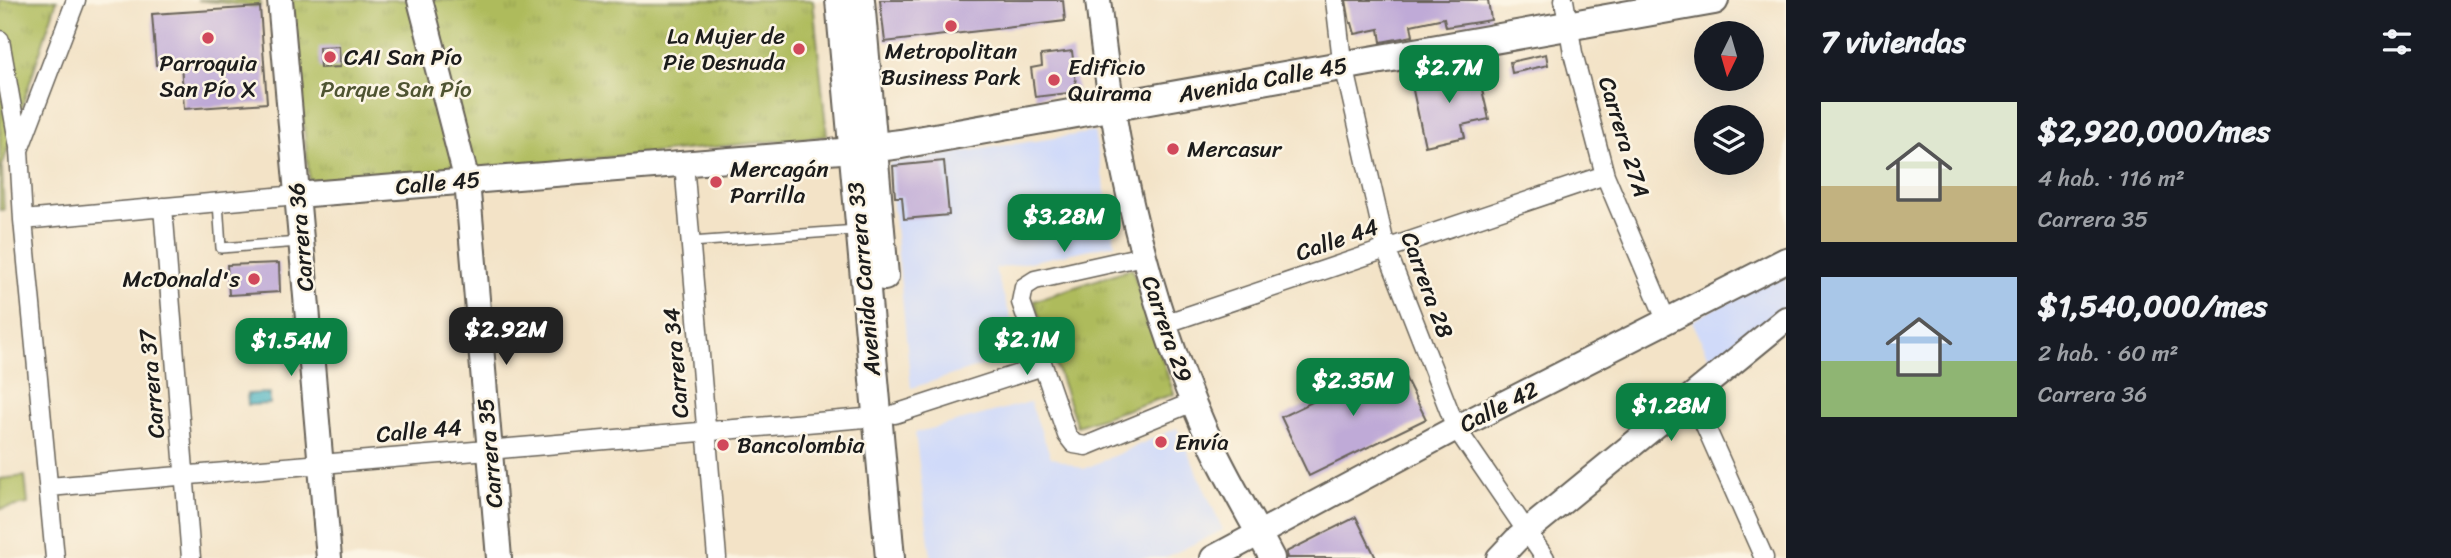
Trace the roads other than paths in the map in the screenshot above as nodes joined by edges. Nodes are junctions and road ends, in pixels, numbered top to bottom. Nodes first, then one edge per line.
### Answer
1 (76, 0) edge
2 (280, 0) edge
3 (420, 0) edge
4 (840, 0) edge
5 (860, 0) edge
6 (1098, 0) edge
7 (1335, 0) edge
8 (1704, 1) edge
9 (1566, 13) edge
10 (0, 40) edge
11 (1344, 66) junction
12 (1112, 106) junction
13 (863, 148) junction
14 (19, 150) junction
15 (684, 163) junction
16 (1605, 175) junction
17 (467, 181) junction
18 (297, 195) junction
19 (218, 202) junction
20 (163, 207) junction
21 (23, 220) junction
22 (860, 229) junction
23 (301, 242) junction
24 (691, 242) junction
25 (1386, 249) junction
26 (1143, 256) junction
27 (1786, 260) edge
28 (1786, 319) edge
29 (1667, 322) junction
30 (1164, 324) junction
31 (1043, 366) junction
32 (1692, 396) junction
33 (1193, 402) junction
34 (886, 416) junction
35 (1456, 428) junction
36 (707, 432) junction
37 (490, 450) junction
38 (321, 464) junction
39 (184, 476) junction
40 (48, 487) junction
41 (1527, 532) junction
42 (1259, 534) junction
43 (55, 558) edge
44 (191, 558) edge
45 (329, 558) edge
46 (499, 558) edge
47 (717, 558) edge
48 (890, 558) edge
49 (908, 558) edge
50 (1213, 558) edge
51 (1272, 558) edge
52 (1499, 558) edge
53 (1545, 558) edge
54 (1764, 558) edge

1 - 14 street
2 - 18 street, Carrera 36
3 - 17 street, Carrera 35
4 - 13 main road, Avenida Carrera 33
5 - 13 main road, Avenida Carrera 33
6 - 12 street, Carrera 29
7 - 11 street, Carrera 28
8 - 9 main road, Avenida Calle 45
9 - 11 main road, Avenida Calle 45
9 - 16 street, Carrera 27A
10 - 14 street
11 - 12 main road, Avenida Calle 45
11 - 25 street, Carrera 28
12 - 13 main road, Avenida Calle 45
12 - 26 street, Carrera 29
13 - 15 street, Calle 45
13 - 22 main road, Avenida Carrera 33
13 - 34 main road, Avenida Carrera 33
14 - 21 street
15 - 17 street, Calle 45
15 - 24 street, Carrera 34
16 - 25 street, Calle 44
16 - 29 street, Carrera 27A
17 - 18 street, Calle 45
17 - 37 street, Carrera 35
18 - 19 street, Calle 45
18 - 23 street, Carrera 36
19 - 20 street, Calle 45
19 - 23 lane
20 - 21 street, Calle 45
20 - 39 street, Carrera 37
21 - 40 street
22 - 24 lane
22 - 34 main road, Avenida Carrera 33
23 - 38 street, Carrera 36
24 - 36 street, Carrera 34
25 - 30 street, Calle 44
25 - 35 street, Carrera 28
26 - 30 street, Carrera 29
26 - 31 street
27 - 29 street, Calle 42
28 - 32 street
29 - 35 street, Calle 42
30 - 33 street, Carrera 29
31 - 33 street
31 - 34 street, Calle 44
32 - 41 street
32 - 54 street
33 - 42 street, Carrera 29
34 - 36 street, Calle 44
34 - 48 main road, Avenida Carrera 33
34 - 49 main road, Avenida Carrera 33
35 - 41 street, Carrera 28
35 - 42 street, Calle 42
36 - 37 street, Calle 44
36 - 47 street, Carrera 34
37 - 38 street, Calle 44
37 - 46 street, Carrera 35
38 - 39 street, Calle 44
38 - 45 street, Carrera 36
39 - 40 street, Calle 44
39 - 44 street, Carrera 37
40 - 43 street
41 - 52 street
41 - 53 street, Carrera 28
42 - 50 street, Calle 42
42 - 51 street, Carrera 29

